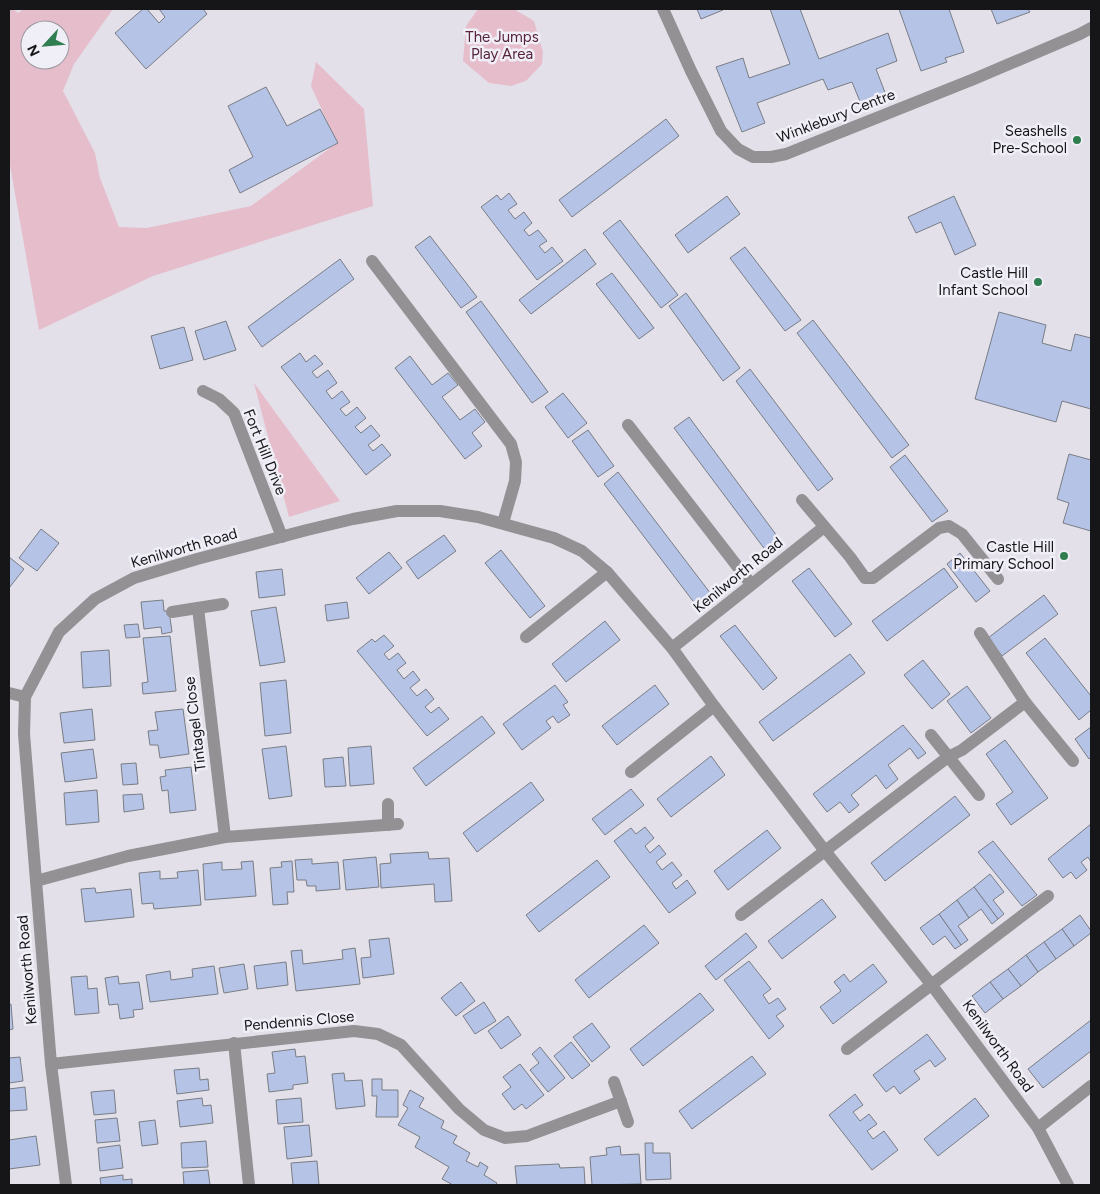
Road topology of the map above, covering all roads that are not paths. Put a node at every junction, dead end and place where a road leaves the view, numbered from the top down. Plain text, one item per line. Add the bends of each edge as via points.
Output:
1 (663, 9) edge
2 (1091, 28) edge
3 (372, 261) dead end
4 (203, 391) dead end
5 (628, 426) dead end
6 (802, 500) dead end
7 (503, 524) junction
8 (824, 527) junction
9 (282, 537) junction
10 (607, 572) junction
11 (998, 579) dead end
12 (752, 584) junction
13 (223, 604) dead end
14 (198, 608) junction
15 (172, 612) dead end
16 (980, 634) dead end
17 (526, 637) dead end
18 (672, 648) junction
19 (9, 693) edge
20 (25, 697) junction
21 (1025, 702) junction
22 (714, 706) junction
23 (931, 735) dead end
24 (948, 757) junction
25 (1073, 761) dead end
26 (631, 772) dead end
27 (979, 795) dead end
28 (388, 804) dead end
29 (225, 837) junction
30 (825, 851) junction
31 (36, 882) junction
32 (1048, 896) dead end
33 (741, 915) dead end
34 (931, 984) junction
35 (234, 1043) junction
36 (846, 1049) dead end
37 (51, 1064) junction
38 (614, 1082) dead end
39 (1091, 1086) edge
40 (621, 1101) junction
41 (628, 1122) dead end
42 (1038, 1128) junction
43 (66, 1185) edge
44 (249, 1185) edge
45 (1068, 1185) edge

1 - 2 street, Winklebury Centre via 721,131 738,149 753,157 786,154
3 - 7 street via 511,444 516,462 515,481
4 - 9 street, Fort Hill Drive via 234,412
5 - 12 street
6 - 8 street
7 - 9 street, Kenilworth Road via 440,511 397,511
7 - 10 street, Kenilworth Road via 554,538 582,551
8 - 11 street via 865,578 873,578 939,528 949,526 962,534
8 - 12 street, Kenilworth Road
9 - 20 street, Kenilworth Road via 134,578 95,599 59,632
10 - 17 street
10 - 18 street, Kenilworth Road
12 - 18 street, Kenilworth Road
13 - 14 street
14 - 15 street
14 - 29 street, Tintagel Close
16 - 21 street
18 - 22 street, Kenilworth Road
19 - 20 street
20 - 31 street, Kenilworth Road via 24,734
21 - 24 street
21 - 25 street
22 - 26 street
22 - 30 street, Kenilworth Road
23 - 24 street
24 - 27 street
24 - 30 street
28 - 29 street via 393,825
29 - 31 street via 128,856
30 - 33 street
30 - 34 street, Kenilworth Road
31 - 37 street, Kenilworth Road
32 - 34 street
34 - 36 street
34 - 42 street, Kenilworth Road
35 - 37 street, Pendennis Close
35 - 40 street, Pendennis Close via 354,1031 378,1034 401,1045 459,1109 484,1130 505,1138 527,1136
35 - 44 street, Pendennis Close
37 - 43 street, Kenilworth Road
38 - 40 street
39 - 42 street
40 - 41 street
42 - 45 street, Kenilworth Road

